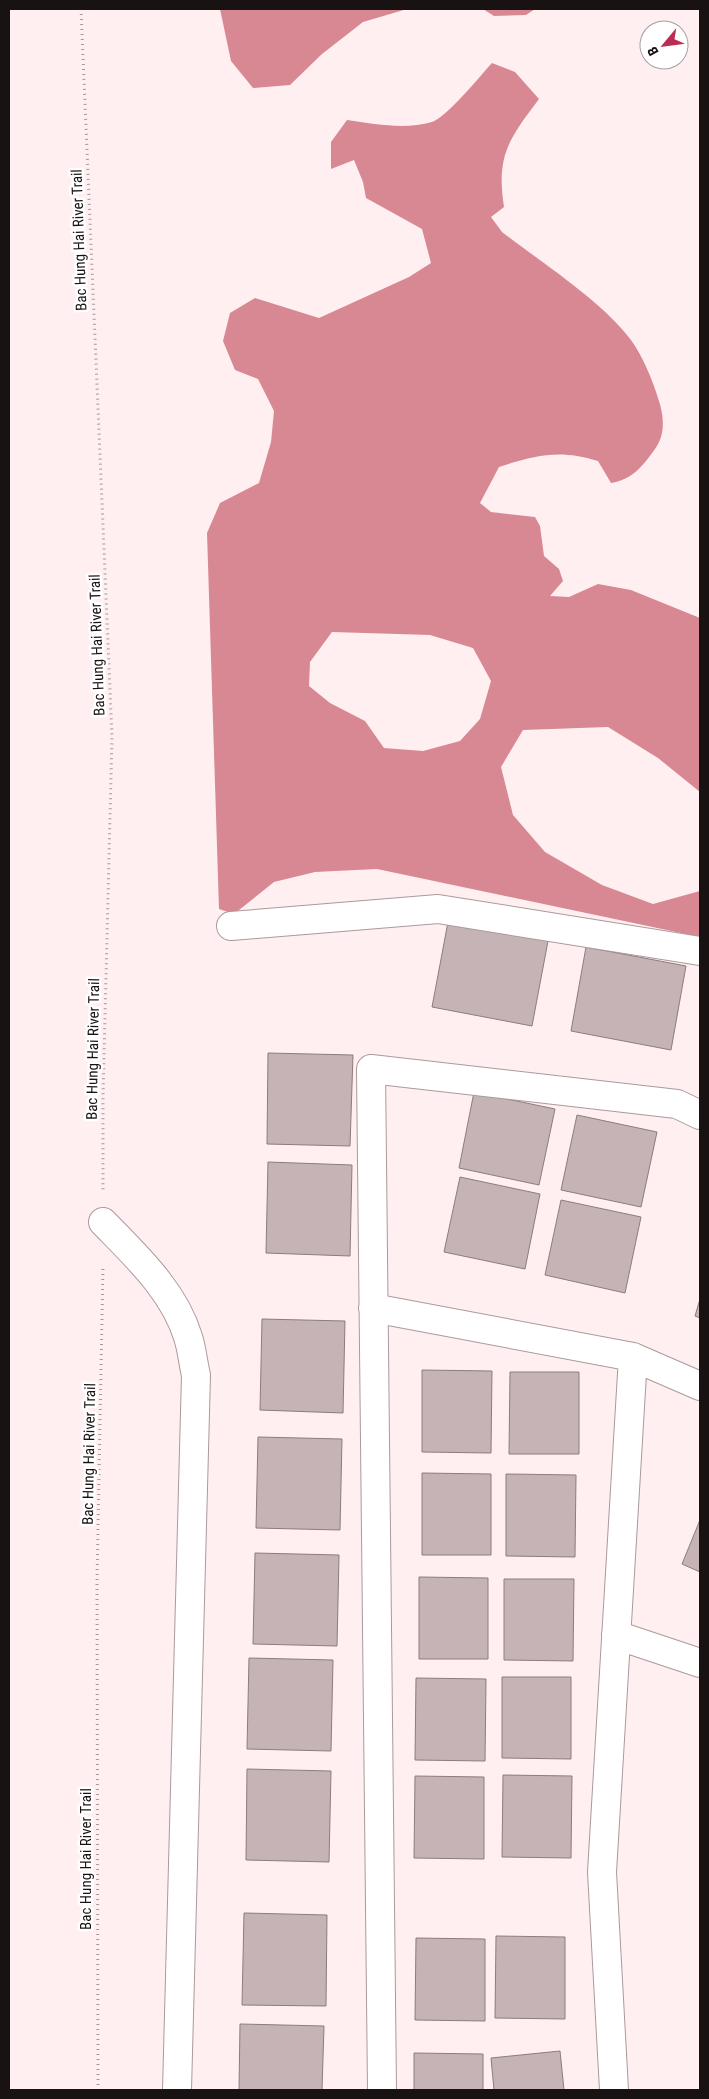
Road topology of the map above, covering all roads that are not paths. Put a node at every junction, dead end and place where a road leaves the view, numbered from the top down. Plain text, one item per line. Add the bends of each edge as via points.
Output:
1 (231, 926) dead end
2 (700, 951) edge
3 (700, 1115) edge
4 (104, 1222) road end
5 (373, 1308) junction
6 (632, 1357) junction
7 (700, 1386) edge
8 (616, 1635) junction
9 (700, 1663) edge
10 (177, 2090) edge
11 (382, 2090) edge
12 (614, 2090) edge

1 - 2 street via 438,908
3 - 5 street via 677,1104 371,1069
4 - 10 street via 174,1304 188,1337 196,1375
5 - 6 street
5 - 11 street
6 - 7 street
6 - 8 street
8 - 9 street
8 - 12 street via 602,1872

